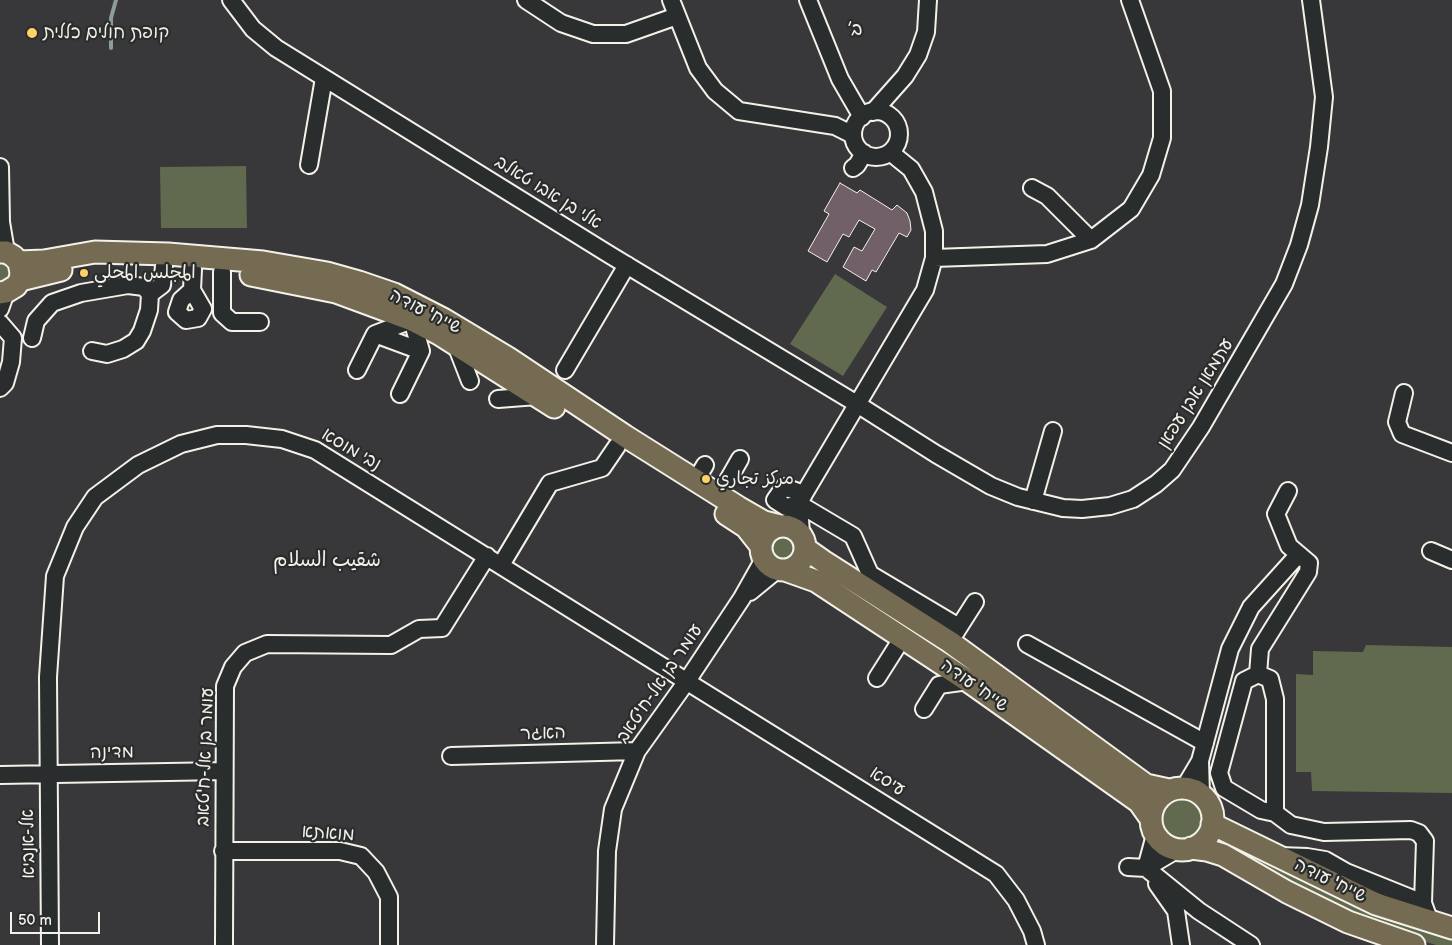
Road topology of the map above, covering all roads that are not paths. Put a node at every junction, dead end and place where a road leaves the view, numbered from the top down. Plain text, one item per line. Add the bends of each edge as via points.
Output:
1 (231, 0) edge
2 (526, 0) edge
3 (671, 0) edge
4 (808, 0) edge
5 (928, 0) edge
6 (1130, 0) edge
7 (1311, 0) edge
8 (677, 16) junction
9 (324, 78) junction
10 (896, 88) junction
11 (892, 118) junction
12 (861, 121) junction
13 (890, 152) junction
14 (864, 153) junction
15 (308, 165) dead end
16 (0, 167) edge
17 (853, 168) dead end
18 (1032, 188) dead end
19 (1, 225) edge
20 (1091, 240) junction
21 (934, 258) junction
22 (627, 265) junction
23 (164, 266) junction
24 (193, 269) junction
25 (222, 272) junction
26 (7, 277) edge
27 (192, 290) dead end
28 (150, 294) junction
29 (412, 320) junction
30 (260, 322) dead end
31 (0, 324) edge
32 (375, 334) junction
33 (32, 338) dead end
34 (456, 344) junction
35 (421, 350) junction
36 (92, 351) dead end
37 (358, 370) dead end
38 (565, 370) dead end
39 (470, 381) dead end
40 (0, 388) edge
41 (1404, 393) dead end
42 (400, 394) dead end
43 (537, 396) junction
44 (498, 399) dead end
45 (858, 404) junction
46 (1053, 431) dead end
47 (617, 446) junction
48 (1452, 453) edge
49 (740, 459) dead end
50 (728, 480) dead end
51 (1288, 491) dead end
52 (779, 494) dead end
53 (801, 499) junction
54 (1033, 501) junction
55 (793, 533) junction
56 (1431, 551) dead end
57 (1298, 555) junction
58 (486, 556) junction
59 (1452, 560) edge
60 (772, 561) junction
61 (502, 565) junction
62 (865, 582) junction
63 (974, 602) dead end
64 (954, 634) junction
65 (904, 638) junction
66 (1027, 644) dead end
67 (1233, 644) junction
68 (1260, 650) junction
69 (1258, 674) junction
70 (877, 678) dead end
71 (687, 681) junction
72 (968, 681) junction
73 (924, 709) dead end
74 (1205, 743) junction
75 (636, 751) junction
76 (451, 756) dead end
77 (224, 771) junction
78 (48, 773) junction
79 (0, 775) edge
80 (1184, 791) junction
81 (1275, 813) junction
82 (1212, 824) junction
83 (1153, 827) junction
84 (1184, 849) junction
85 (223, 851) junction
86 (1128, 867) dead end
87 (1146, 868) junction
88 (1427, 913) junction
89 (1452, 928) edge
90 (50, 945) edge
91 (224, 945) edge
92 (389, 945) edge
93 (605, 945) edge
94 (1036, 945) edge
95 (1180, 945) edge
96 (1252, 945) edge
97 (1414, 945) edge

1 - 9 street, אלי בן אבו טאלב via 253,30
2 - 8 street via 561,23 593,34 626,34
3 - 8 street
4 - 12 street
5 - 10 street via 926,32 918,55
6 - 20 street via 1162,91 1162,138 1151,175 1131,209
7 - 54 street, עתמאן אבן עפאן via 1324,97 1310,205 1284,284 1206,420 1172,470 1156,484 1133,499 1110,506 1063,508
8 - 12 street via 698,68 716,91 739,111 835,126
9 - 15 street
9 - 22 street, אלי בן אבו טאלב
10 - 11 street
10 - 12 street
11 - 12 street via 886,113
11 - 13 street via 899,131 896,146
12 - 14 street via 858,148
13 - 14 street via 877,157
13 - 21 street via 911,169 924,192 934,230
14 - 17 street
16 - 19 street
18 - 20 street via 1047,196
19 - 26 street
20 - 21 street via 1047,254
21 - 45 street via 925,290
22 - 38 street
22 - 45 street, אלי בן אבו טאלב
23 - 24 main road, שייח' עודה
23 - 26 main road, שייח' עודה via 85,267
23 - 28 street via 162,285
24 - 25 main road, שייח' עודה
24 - 27 street
25 - 29 main road, שייח' עודה via 336,292
25 - 30 street via 222,313 232,322
26 - 55 main road, שייח' עודה via 44,261 95,252 168,254 263,262 327,273 394,294 508,358 625,436 700,472 764,522
28 - 33 street via 144,287 128,285 81,293 52,303 36,321
28 - 36 street via 149,310 136,342 107,354
29 - 32 street
29 - 34 main road, שייח' עודה
29 - 35 street
31 - 40 street via 13,338 11,362 5,383
32 - 35 street
32 - 37 street
34 - 39 street
34 - 43 main road, שייח' עודה
35 - 42 street
41 - 48 street via 1397,422 1402,434
43 - 44 street
43 - 47 main road, שייח' עודה
45 - 53 street
45 - 54 street, עתמאן אבן עפאן via 991,486
46 - 54 street
47 - 60 main road, שייח' עודה via 746,527
47 - 61 street via 602,468 550,484
49 - 50 street
51 - 57 street via 1276,514 1289,546
52 - 53 street via 786,507
53 - 55 street
53 - 62 street via 853,536
55 - 60 main road via 770,529 767,533
55 - 60 main road via 804,557 798,564
55 - 62 main road, שייח' עודה via 822,561
56 - 59 street
57 - 67 street via 1251,607
57 - 68 street via 1309,563 1308,572
58 - 61 street, נבי מוסא
58 - 77 street, עומר בן אל-ח'טאב via 442,628 419,629 391,644 267,644 245,653 233,667 225,686
58 - 78 street, נבי מוסא via 315,450 282,439 246,434 217,435 181,444 138,465 95,497 75,527 55,576 48,677
60 - 65 main road, שייח' עודה via 816,581
60 - 71 street, עומר בן אל-ח'טאב via 742,598
61 - 71 street, נבי מוסא
62 - 64 main road, שייח' עודה
63 - 64 street
64 - 80 main road, שייח' עודה via 1146,786
65 - 70 street
65 - 72 main road, שייח' עודה
66 - 74 street
67 - 68 street
67 - 74 street
68 - 69 street
69 - 81 street via 1270,679 1275,699
69 - 81 street via 1244,681 1220,773 1224,788 1261,810
71 - 75 street, עומר בן אל-ח'טאב
71 - 94 street, עיסא via 996,874 1016,900
72 - 73 street via 939,685
72 - 83 main road, שייח' עודה via 1139,802
74 - 80 street via 1200,761
75 - 76 street, האגר
75 - 93 street, עומר בן אל-ח'טאב via 613,809 607,851
77 - 78 street, מדינה
77 - 85 street, עומר בן אל-ח'טאב
78 - 79 street, מדינה
78 - 90 street, אל-אנביא
80 - 82 main road via 1208,802
80 - 83 main road via 1156,802
81 - 88 street via 1291,825 1324,832 1419,832 1425,841
82 - 84 main road via 1205,839
82 - 88 main road, שייח' עודה via 1376,904
83 - 84 main road via 1161,842
83 - 87 street
84 - 87 street
84 - 97 main road, שייח' עודה via 1207,850 1223,855 1348,922
85 - 91 street, עומר בן אל-ח'טאב
85 - 92 street, מואתא via 340,851 362,856 376,872 389,897
86 - 87 street
87 - 95 street via 1176,911
87 - 96 street via 1199,910
88 - 89 main road, שייח' עודה

